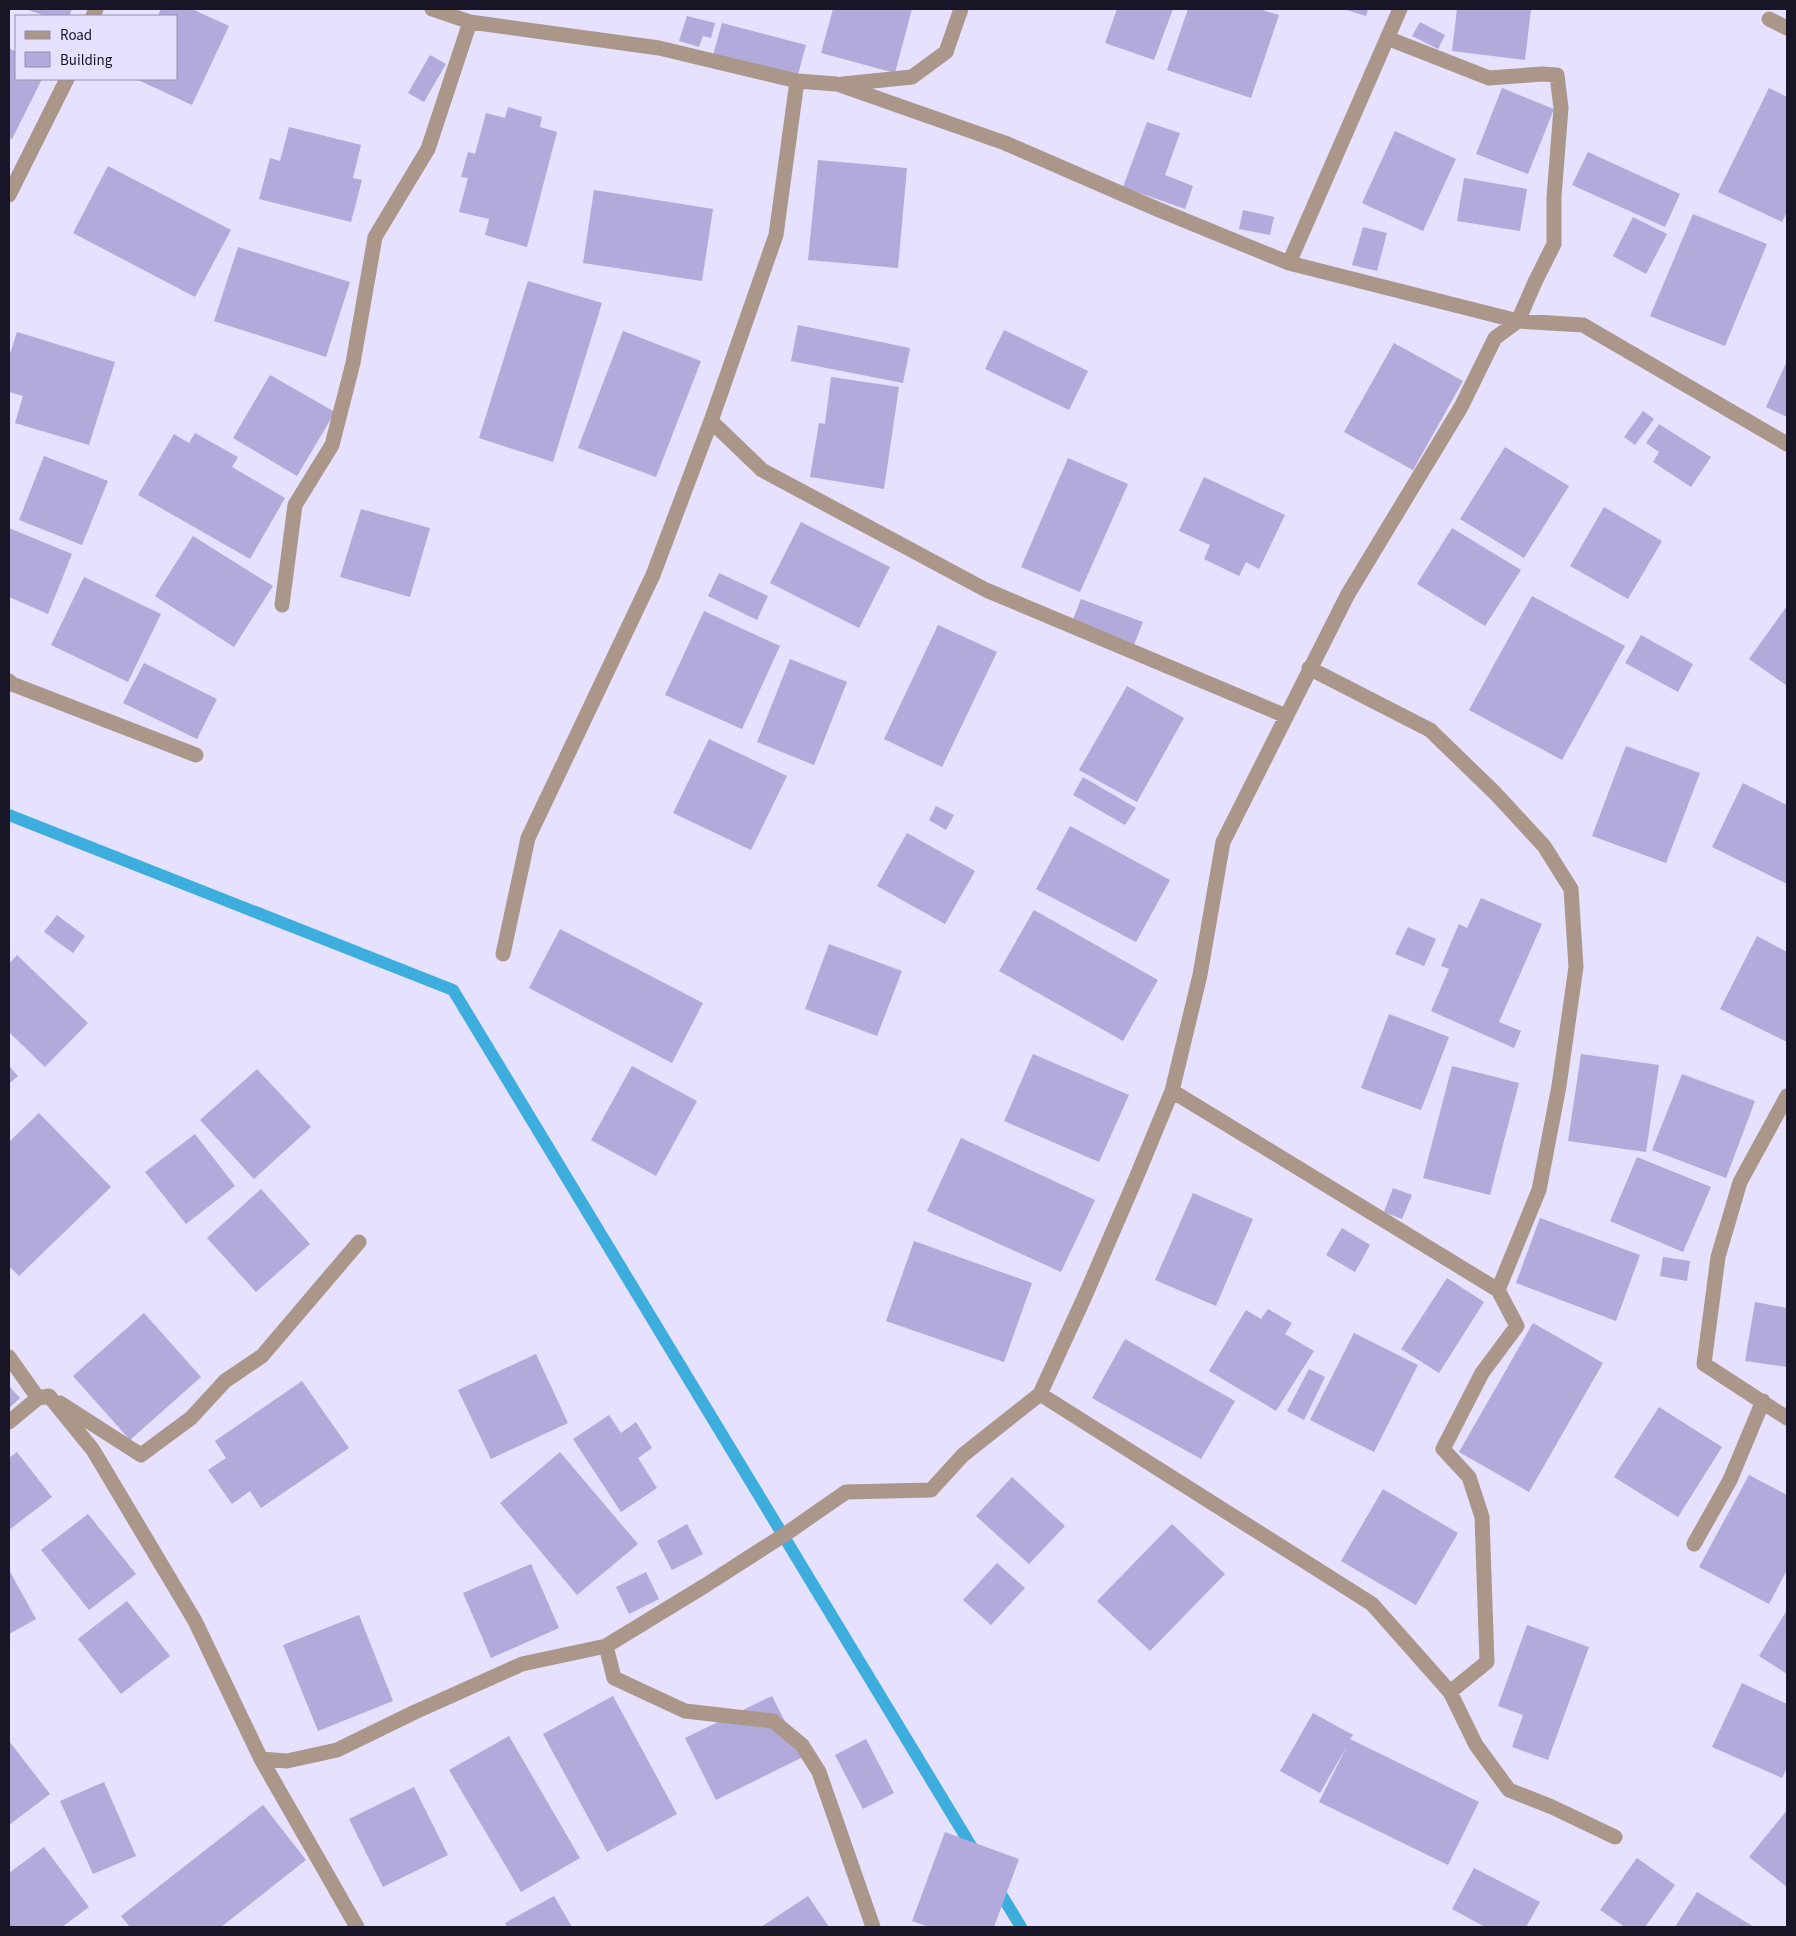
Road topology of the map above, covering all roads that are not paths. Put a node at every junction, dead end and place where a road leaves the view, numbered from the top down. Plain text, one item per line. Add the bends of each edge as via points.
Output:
1 (432, 9) edge
2 (961, 9) edge
3 (1400, 9) edge
4 (1769, 19) dead end
5 (470, 22) junction
6 (1787, 28) edge
7 (1386, 38) junction
8 (66, 80) edge
9 (797, 81) junction
10 (837, 84) junction
11 (9, 195) edge
12 (1288, 263) junction
13 (1518, 321) junction
14 (711, 421) junction
15 (1787, 444) edge
16 (282, 605) dead end
17 (1309, 668) junction
18 (9, 681) edge
19 (1286, 716) junction
20 (196, 755) dead end
21 (503, 954) dead end
22 (1172, 1091) junction
23 (1787, 1096) edge
24 (359, 1242) dead end
25 (1498, 1290) junction
26 (9, 1357) edge
27 (1040, 1394) junction
28 (43, 1397) junction
29 (1763, 1401) junction
30 (1787, 1418) edge
31 (9, 1422) edge
32 (1694, 1544) dead end
33 (606, 1646) junction
34 (1450, 1692) junction
35 (262, 1759) junction
36 (1615, 1836) dead end
37 (357, 1927) edge
38 (873, 1927) edge

1 - 5 street
2 - 10 street via 946,52 912,77
3 - 7 street
4 - 6 street
5 - 9 street via 659,48
5 - 16 street via 428,149 375,237 353,364 332,445 295,505
7 - 12 street
7 - 13 street via 1488,78 1557,75 1561,108 1554,244
8 - 11 street
9 - 10 street
9 - 14 street via 776,235
10 - 12 street via 1005,143
12 - 13 street
13 - 15 street via 1583,325
13 - 17 street via 1495,338 1461,407 1348,594
14 - 19 street via 762,470 986,590
14 - 21 street via 652,575 528,838
17 - 19 street
17 - 25 street via 1430,730 1544,846 1571,890 1576,967 1559,1086 1539,1190
18 - 20 street
19 - 22 street via 1223,842 1200,975
22 - 25 street
22 - 27 street
23 - 29 street via 1740,1182 1718,1257 1704,1364
24 - 28 street via 262,1356 225,1381 191,1418 141,1455
25 - 34 street via 1517,1326 1482,1373 1443,1449 1469,1478 1482,1517 1486,1652 1486,1662
26 - 28 street
27 - 33 street via 963,1455 931,1490 846,1492 706,1585
27 - 34 street via 1372,1604
28 - 31 street
28 - 35 street via 93,1450 195,1621
29 - 30 street
29 - 32 street via 1730,1480
33 - 35 street via 522,1664 337,1750 287,1761
33 - 38 street via 614,1678 685,1710 773,1721 802,1745 819,1772
34 - 36 street via 1476,1745 1509,1790
35 - 37 street

